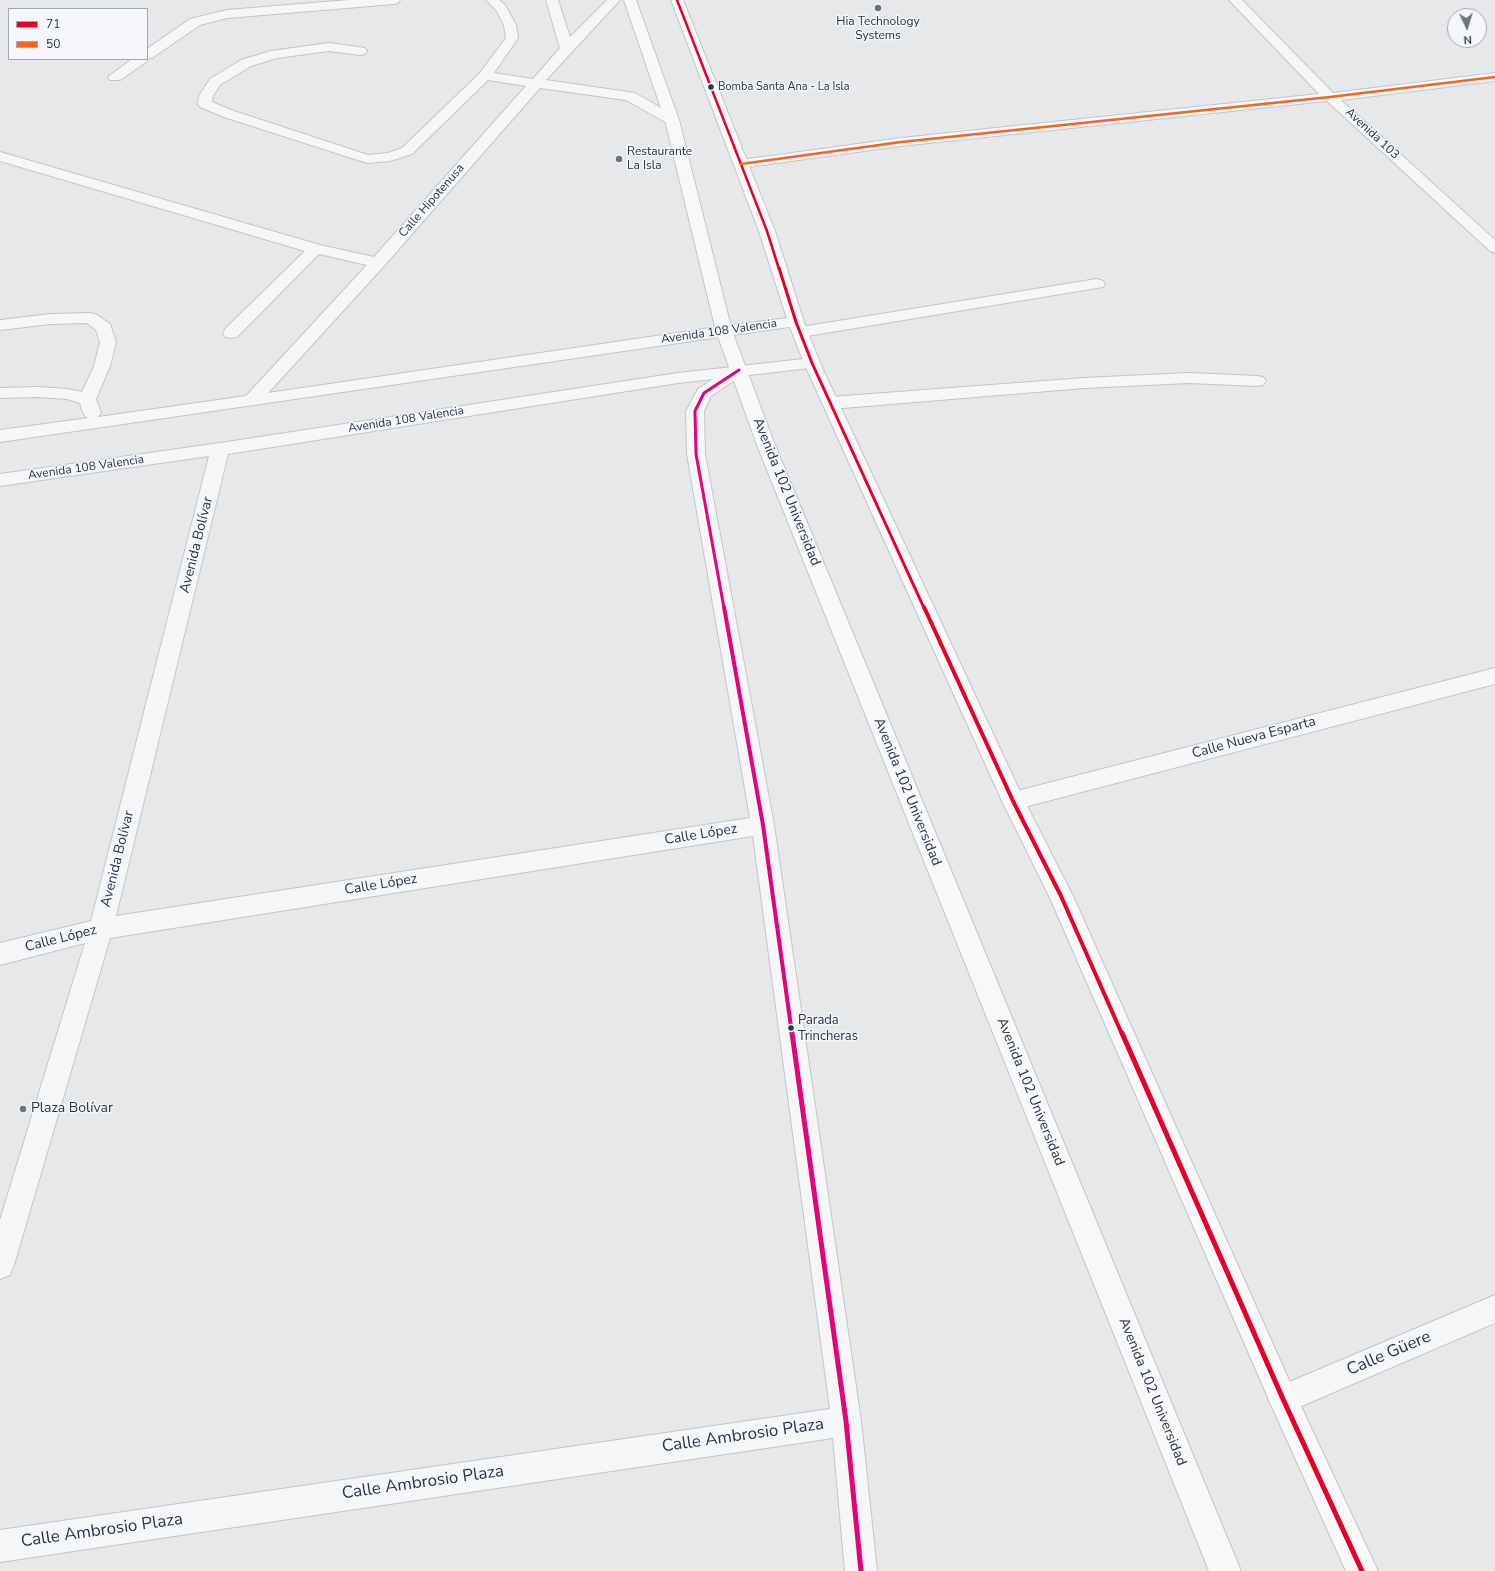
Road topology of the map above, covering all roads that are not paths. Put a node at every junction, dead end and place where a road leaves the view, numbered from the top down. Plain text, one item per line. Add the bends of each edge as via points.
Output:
1 (394, 0) edge
2 (492, 0) edge
3 (552, 0) edge
4 (614, 0) edge
5 (630, 0) edge
6 (677, 0) edge
7 (1235, 0) edge
8 (566, 48) junction
9 (360, 51) dead end
10 (148, 54) edge
11 (140, 60) edge
12 (485, 76) junction
13 (115, 77) dead end
14 (1495, 77) edge
15 (534, 84) junction
16 (1330, 96) junction
17 (672, 120) junction
18 (0, 156) edge
19 (741, 164) junction
20 (316, 248) junction
21 (1495, 248) edge
22 (378, 263) junction
23 (1098, 284) dead end
24 (0, 326) edge
25 (799, 327) junction
26 (724, 330) junction
27 (231, 333) dead end
28 (812, 363) junction
29 (739, 370) junction
30 (1257, 381) dead end
31 (0, 393) edge
32 (88, 399) junction
33 (251, 401) junction
34 (831, 403) junction
35 (95, 423) junction
36 (0, 436) edge
37 (220, 449) junction
38 (0, 480) edge
39 (1495, 676) edge
40 (1013, 801) junction
41 (763, 825) junction
42 (101, 929) junction
43 (0, 954) edge
44 (0, 1265) edge
45 (1495, 1309) edge
46 (1283, 1399) junction
47 (846, 1420) junction
48 (0, 1546) edge
49 (860, 1571) edge
50 (1225, 1571) edge
51 (1362, 1571) edge

1 - 10 street via 227,14 196,22
2 - 12 street via 501,8 510,24 512,38
3 - 8 street
4 - 8 street, Calle Hipotenusa
5 - 17 main road, Avenida 102 Universidad
6 - 19 main road
7 - 16 street, Avenida 103
8 - 15 street, Calle Hipotenusa
9 - 12 street via 329,47 276,54 246,63 215,82 206,96 205,104 367,159 390,157 407,151
11 - 13 street
12 - 15 street
14 - 16 street
15 - 17 street via 630,96
15 - 22 street, Calle Hipotenusa
16 - 19 street via 901,142
16 - 21 street, Avenida 103
17 - 26 main road, Avenida 102 Universidad
18 - 20 street
19 - 25 main road via 767,231
20 - 22 street
20 - 27 street
22 - 33 street, Calle Hipotenusa
23 - 25 street, Avenida 108 Valencia
24 - 32 street via 51,319 91,318 104,328 108,342 102,366
25 - 26 street, Avenida 108 Valencia
25 - 28 main road
26 - 29 main road, Avenida 102 Universidad
26 - 33 street, Avenida 108 Valencia
28 - 29 street, Avenida 108 Valencia
28 - 34 main road
29 - 37 street, Avenida 108 Valencia
29 - 41 street via 704,393 695,411 696,454
29 - 50 main road, Avenida 102 Universidad via 769,453
30 - 34 street via 1189,378
31 - 32 street via 38,392 67,394
32 - 35 street
33 - 35 street, Avenida 108 Valencia
34 - 40 main road
35 - 36 street, Avenida 108 Valencia
37 - 38 street, Avenida 108 Valencia
37 - 42 street, Avenida Bolívar
39 - 40 street, Calle Nueva Esparta
40 - 46 main road via 1061,896
41 - 42 street, Calle López
41 - 47 street
42 - 43 street, Calle López
42 - 44 street, Avenida Bolívar
45 - 46 street, Calle Güere
46 - 51 main road
47 - 48 street, Calle Ambrosio Plaza
47 - 49 street

